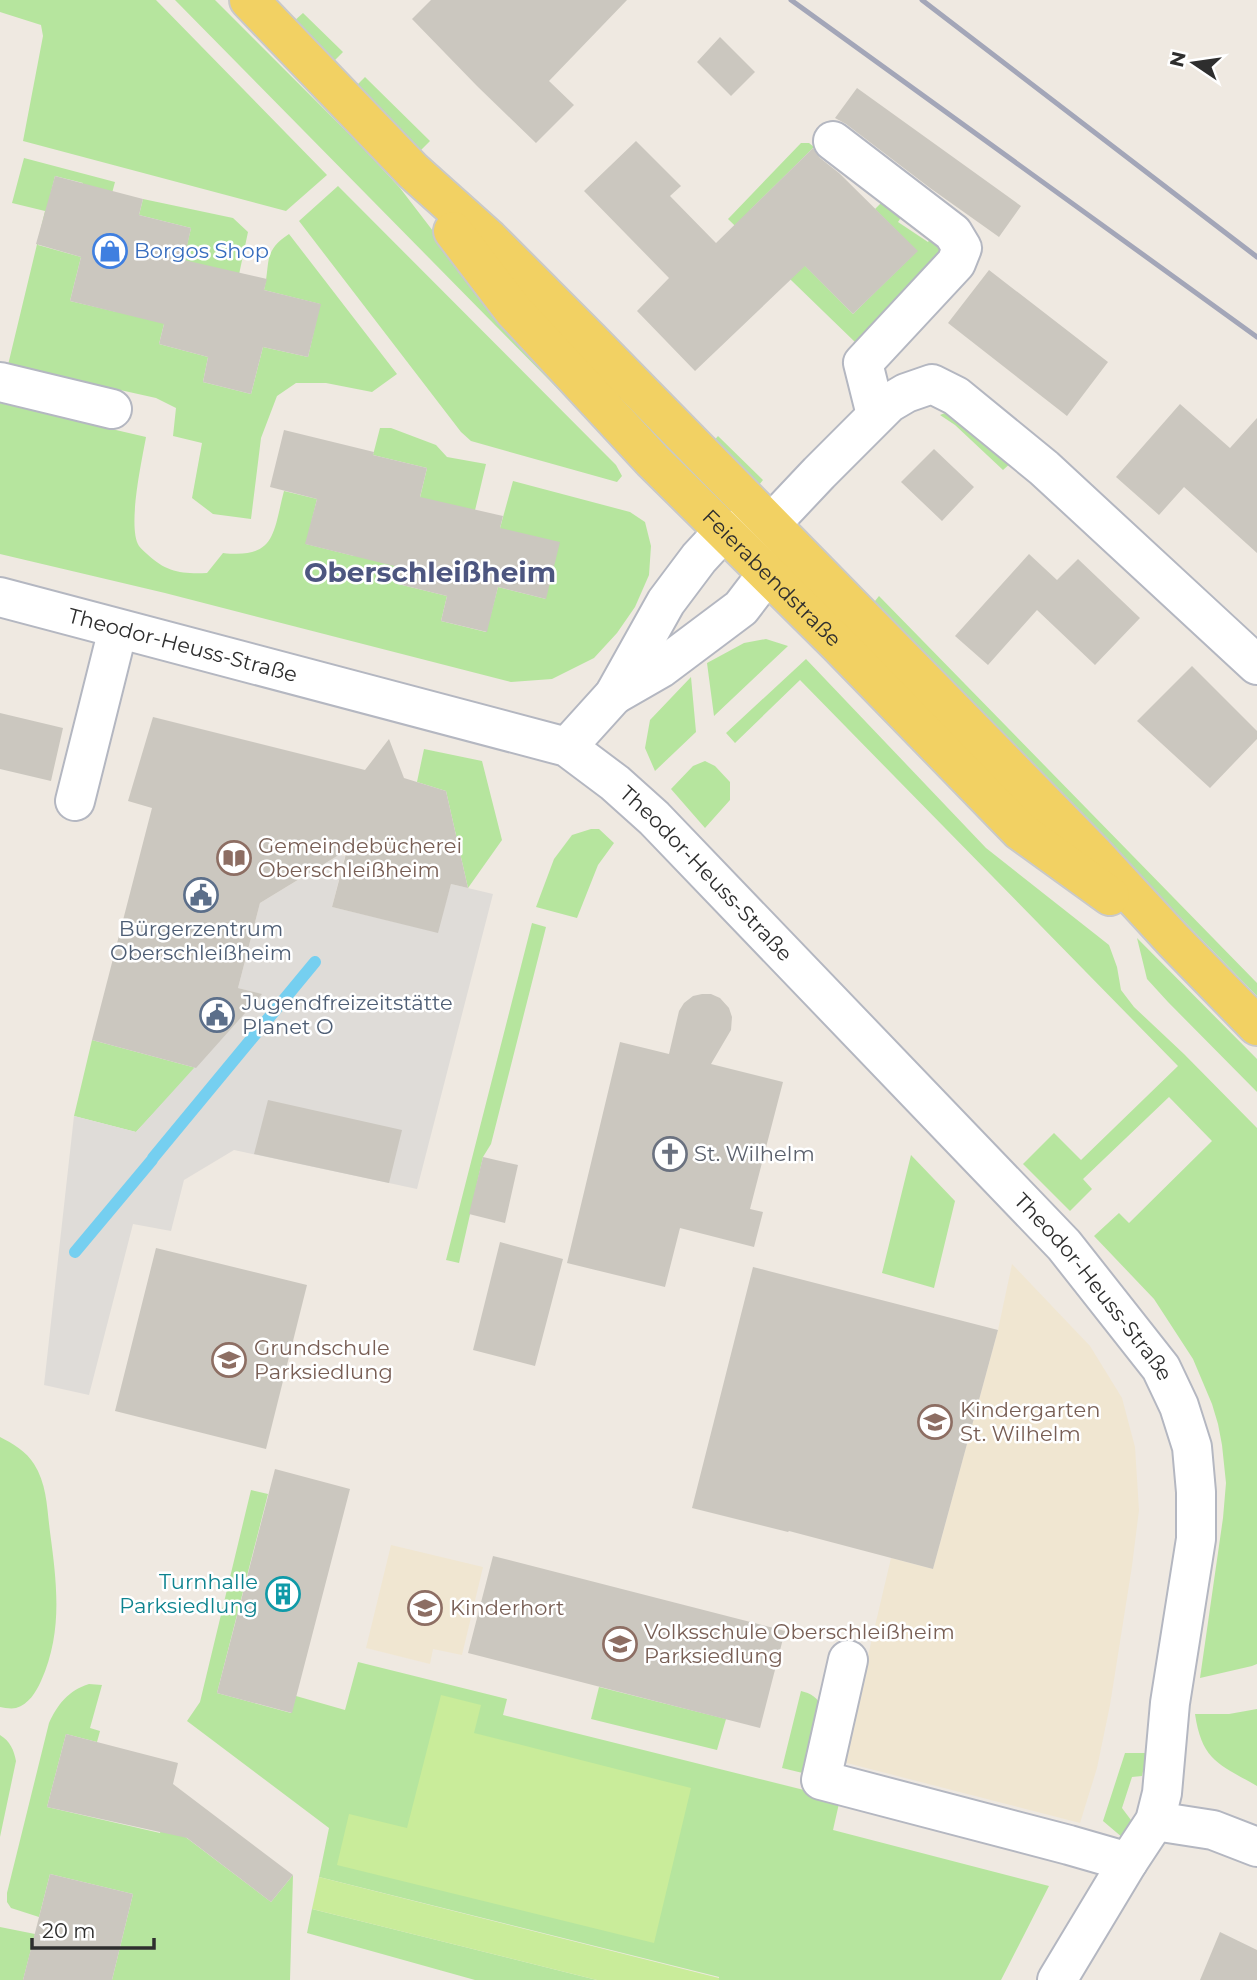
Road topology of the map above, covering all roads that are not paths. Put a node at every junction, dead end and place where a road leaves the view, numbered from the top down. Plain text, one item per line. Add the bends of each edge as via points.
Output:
1 (249, 0) edge
2 (833, 141) dead end
3 (413, 171) junction
4 (0, 382) edge
5 (111, 409) dead end
6 (876, 415) junction
7 (770, 525) junction
8 (724, 531) junction
9 (767, 574) junction
10 (0, 597) edge
11 (118, 629) junction
12 (1257, 665) edge
13 (614, 695) junction
14 (567, 747) junction
15 (75, 801) dead end
16 (1174, 941) junction
17 (1257, 1026) edge
18 (848, 1660) dead end
19 (1155, 1821) junction
20 (1257, 1847) edge
21 (1128, 1862) junction
22 (1058, 1980) edge

1 - 3 main road, Feierabendstraße
2 - 6 street via 953,233 962,248 956,263 863,363
3 - 7 main road, Feierabendstraße via 489,239
3 - 8 main road, Feierabendstraße via 454,234 513,310
4 - 5 street
6 - 7 street, Feierabendstraße
6 - 12 street, Feierabendstraße via 906,393 932,384 956,396 1044,467
7 - 8 street
7 - 9 street
7 - 16 main road, Feierabendstraße
8 - 9 main road, Feierabendstraße
8 - 13 street via 666,602
9 - 13 street via 741,608 661,668
9 - 16 main road, Feierabendstraße via 1020,831
10 - 11 street, Theodor-Heuss-Straße
11 - 14 street, Theodor-Heuss-Straße
11 - 15 street
13 - 14 street
14 - 19 street, Theodor-Heuss-Straße via 654,818 993,1170 1064,1245 1161,1368 1192,1447 1196,1539
16 - 17 main road, Feierabendstraße
18 - 21 street via 821,1780
19 - 20 street via 1213,1830
19 - 21 street, Theodor-Heuss-Straße
21 - 22 street, Theodor-Heuss-Straße

